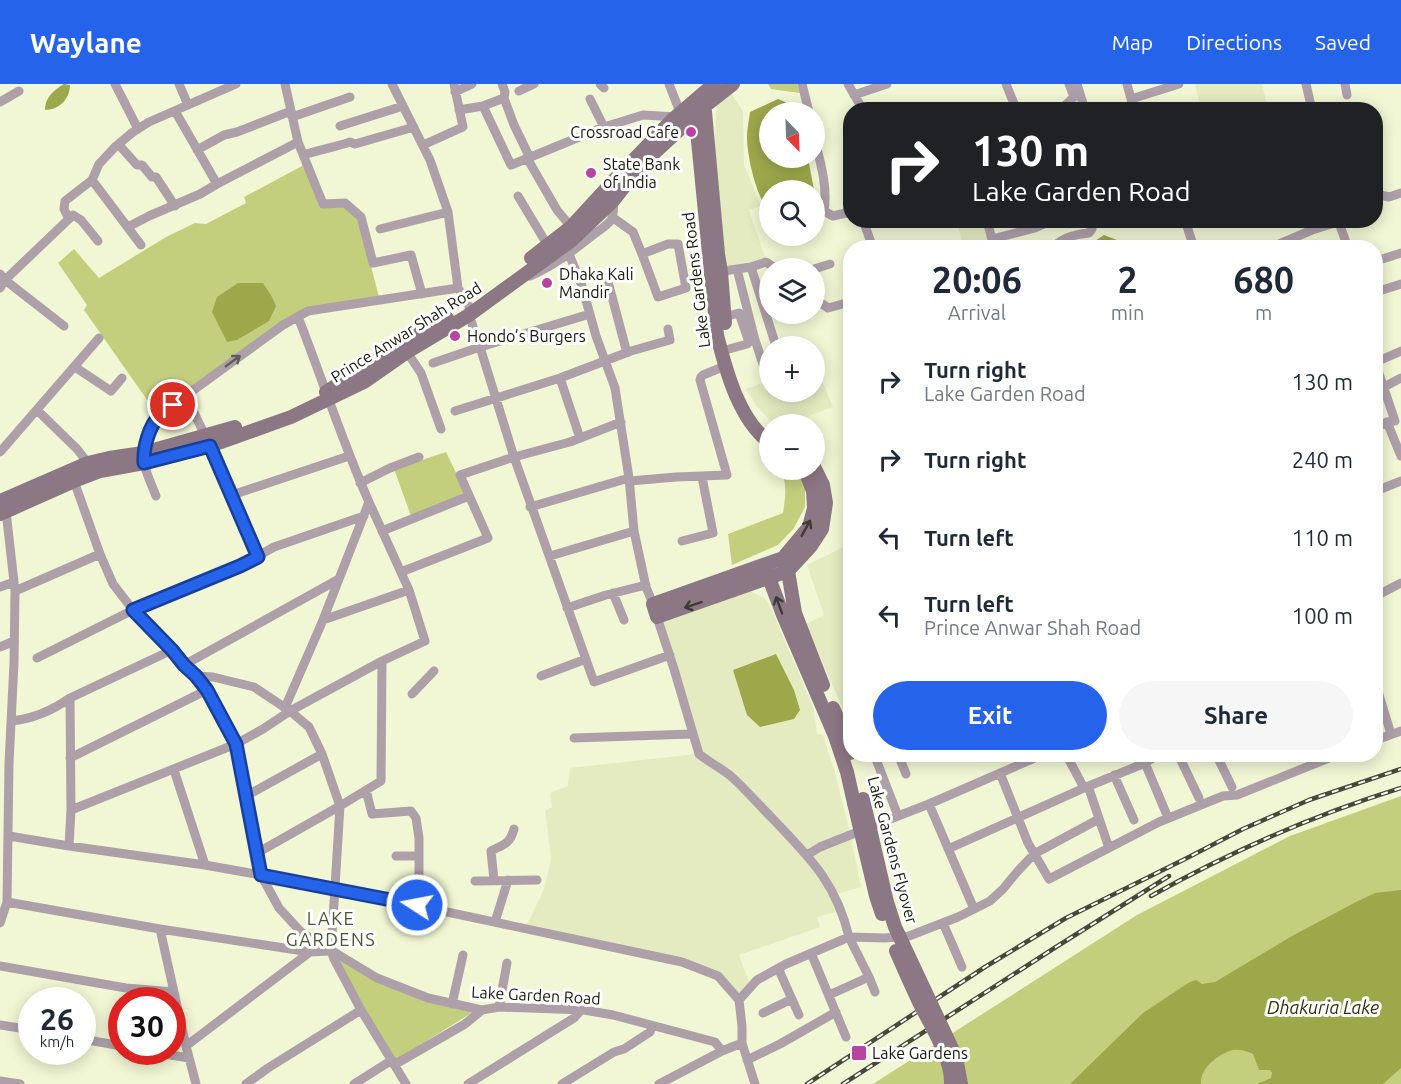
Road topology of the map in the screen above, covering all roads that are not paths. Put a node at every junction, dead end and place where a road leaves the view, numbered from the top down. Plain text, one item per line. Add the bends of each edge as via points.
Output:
1 (115, 84) edge
2 (179, 84) edge
3 (236, 84) edge
4 (285, 84) edge
5 (392, 84) edge
6 (472, 84) edge
7 (502, 84) edge
8 (534, 84) edge
9 (669, 84) edge
10 (733, 84) edge
11 (848, 84) edge
12 (887, 84) edge
13 (1006, 84) edge
14 (1069, 84) edge
15 (1077, 84) edge
16 (1127, 84) edge
17 (1179, 84) edge
18 (1306, 84) edge
19 (1345, 84) edge
20 (805, 85) edge
21 (454, 88) edge
22 (19, 91) dead end
23 (519, 91) dead end
24 (854, 95) junction
25 (1347, 95) dead end
26 (350, 97) dead end
27 (504, 98) junction
28 (590, 99) dead end
29 (702, 99) edge
30 (1131, 99) junction
31 (0, 102) edge
32 (808, 102) edge
33 (858, 102) edge
34 (1014, 102) edge
35 (1069, 102) edge
36 (1083, 102) edge
37 (1132, 102) edge
38 (1310, 102) edge
39 (188, 105) junction
40 (403, 106) junction
41 (483, 106) junction
42 (459, 110) junction
43 (174, 111) junction
44 (291, 114) junction
45 (678, 114) junction
46 (340, 126) dead end
47 (414, 126) junction
48 (604, 128) junction
49 (138, 129) junction
50 (298, 142) junction
51 (119, 144) junction
52 (423, 145) junction
53 (197, 150) junction
54 (303, 155) junction
55 (529, 158) junction
56 (92, 180) junction
57 (217, 184) junction
58 (1401, 193) edge
59 (518, 196) dead end
60 (1383, 196) edge
61 (614, 201) junction
62 (175, 206) junction
63 (448, 212) junction
64 (825, 214) edge
65 (843, 214) edge
66 (612, 217) junction
67 (69, 219) junction
68 (128, 227) junction
69 (572, 227) junction
70 (1035, 228) edge
71 (1092, 228) edge
72 (1318, 228) edge
73 (380, 229) dead end
74 (1001, 240) edge
75 (1063, 240) edge
76 (1289, 240) edge
77 (98, 241) dead end
78 (141, 244) dead end
79 (548, 246) junction
80 (1401, 253) edge
81 (568, 254) junction
82 (642, 254) junction
83 (1383, 259) edge
84 (759, 264) edge
85 (830, 264) dead end
86 (825, 266) edge
87 (751, 267) junction
88 (737, 269) junction
89 (716, 273) junction
90 (607, 278) dead end
91 (2, 281) edge
92 (512, 284) junction
93 (1401, 284) edge
94 (458, 288) junction
95 (1383, 290) edge
96 (422, 294) junction
97 (843, 304) edge
98 (825, 306) edge
99 (469, 310) junction
100 (590, 314) junction
101 (298, 317) junction
102 (724, 317) junction
103 (64, 326) dead end
104 (668, 329) dead end
105 (773, 336) edge
106 (99, 338) dead end
107 (480, 347) junction
108 (729, 349) junction
109 (1401, 351) edge
110 (407, 352) junction
111 (759, 352) edge
112 (627, 353) junction
113 (1383, 360) edge
114 (605, 361) junction
115 (433, 363) dead end
116 (725, 366) junction
117 (75, 367) junction
118 (122, 378) dead end
119 (560, 378) junction
120 (1401, 378) edge
121 (1383, 384) edge
122 (1384, 387) junction
123 (186, 396) junction
124 (328, 396) junction
125 (496, 398) junction
126 (37, 410) junction
127 (455, 411) dead end
128 (1394, 420) edge
129 (759, 421) edge
130 (621, 422) junction
131 (441, 429) dead end
132 (759, 433) edge
133 (580, 438) junction
134 (208, 441) junction
135 (0, 452) edge
136 (349, 456) junction
137 (1401, 456) edge
138 (419, 457) dead end
139 (514, 457) junction
140 (143, 458) junction
141 (88, 463) junction
142 (702, 477) junction
143 (629, 480) junction
144 (809, 480) edge
145 (820, 480) edge
146 (74, 481) junction
147 (1401, 481) edge
148 (360, 483) junction
149 (1383, 488) edge
150 (232, 495) junction
151 (156, 496) dead end
152 (469, 496) junction
153 (369, 502) junction
154 (530, 507) junction
155 (2, 509) edge
156 (364, 516) junction
157 (382, 531) junction
158 (634, 531) junction
159 (682, 541) dead end
160 (100, 554) junction
161 (550, 556) junction
162 (258, 557) junction
163 (786, 565) junction
164 (401, 572) junction
165 (767, 572) junction
166 (339, 579) junction
167 (1401, 584) edge
168 (646, 585) junction
169 (0, 587) edge
170 (14, 587) junction
171 (409, 590) junction
172 (613, 593) junction
173 (1383, 593) edge
174 (567, 608) junction
175 (133, 610) junction
176 (655, 611) junction
177 (323, 620) junction
178 (624, 620) dead end
179 (14, 641) junction
180 (0, 648) edge
181 (172, 650) junction
182 (670, 655) junction
183 (37, 658) dead end
184 (586, 659) junction
185 (381, 661) junction
186 (184, 665) junction
187 (435, 671) dead end
188 (196, 676) junction
189 (541, 676) dead end
190 (207, 690) junction
191 (412, 694) dead end
192 (70, 698) junction
193 (12, 700) junction
194 (0, 705) edge
195 (1383, 708) edge
196 (288, 710) junction
197 (11, 721) junction
198 (843, 726) edge
199 (843, 726) edge
200 (1401, 731) edge
201 (693, 734) junction
202 (1391, 734) junction
203 (1383, 737) edge
204 (574, 738) dead end
205 (236, 744) junction
206 (322, 754) junction
207 (70, 758) junction
208 (847, 762) edge
209 (852, 762) edge
210 (877, 762) edge
211 (901, 762) edge
212 (1025, 762) edge
213 (1070, 762) edge
214 (1145, 762) joint
215 (1182, 762) edge
216 (1220, 762) edge
217 (1319, 762) edge
218 (4, 765) edge
219 (174, 770) junction
220 (1000, 773) junction
221 (906, 774) dead end
222 (1114, 775) junction
223 (1086, 787) junction
224 (1232, 787) dead end
225 (366, 790) junction
226 (246, 796) junction
227 (1199, 798) dead end
228 (858, 801) junction
229 (929, 804) junction
230 (340, 806) junction
231 (71, 810) junction
232 (1166, 813) dead end
233 (897, 816) junction
234 (1017, 818) junction
235 (1099, 819) junction
236 (1134, 820) dead end
237 (514, 829) dead end
238 (6, 830) edge
239 (69, 846) junction
240 (1109, 848) junction
241 (948, 849) junction
242 (256, 853) junction
243 (1034, 854) junction
244 (807, 855) junction
245 (396, 856) dead end
246 (419, 856) junction
247 (205, 865) junction
248 (261, 875) junction
249 (494, 880) junction
250 (508, 880) junction
251 (537, 880) dead end
252 (475, 881) dead end
253 (334, 888) junction
254 (4, 891) edge
255 (7, 902) junction
256 (417, 905) junction
257 (974, 909) junction
258 (495, 922) junction
259 (943, 922) junction
260 (0, 923) edge
261 (160, 929) junction
262 (849, 937) junction
263 (331, 951) junction
264 (310, 952) junction
265 (811, 953) junction
266 (463, 955) dead end
267 (507, 963) dead end
268 (0, 966) edge
269 (962, 967) dead end
270 (778, 968) junction
271 (868, 977) junction
272 (120, 987) edge
273 (173, 987) edge
274 (875, 992) dead end
275 (829, 995) junction
276 (792, 999) junction
277 (739, 1000) junction
278 (452, 1004) junction
279 (499, 1007) junction
280 (361, 1010) junction
281 (482, 1010) junction
282 (581, 1010) junction
283 (836, 1012) junction
284 (763, 1013) dead end
285 (799, 1015) dead end
286 (0, 1025) edge
287 (652, 1026) junction
288 (18, 1028) edge
289 (846, 1037) dead end
290 (742, 1043) junction
291 (186, 1046) joint
292 (722, 1051) junction
293 (186, 1058) edge
294 (189, 1058) junction
295 (747, 1060) junction
296 (393, 1063) junction
297 (0, 1081) edge
298 (20, 1084) edge
299 (196, 1084) edge
300 (246, 1084) edge
301 (354, 1084) edge
302 (406, 1084) edge
303 (468, 1084) edge
304 (562, 1084) edge
305 (659, 1084) edge
306 (754, 1084) edge
307 (951, 1084) edge
308 (961, 1084) edge

1 - 49 street
2 - 39 street
3 - 39 street
4 - 44 street
5 - 40 street
6 - 21 street
7 - 27 street
8 - 23 street
9 - 45 street
10 - 29 main road, Prince Anwar Shah Road
11 - 24 street
12 - 24 street
13 - 34 street
14 - 35 street via 1074,97
15 - 36 street
16 - 30 street
17 - 30 street
18 - 38 street
19 - 25 street
20 - 32 street
21 - 42 street
22 - 31 street
24 - 33 street
26 - 44 street
27 - 41 street
27 - 55 street
28 - 48 street
29 - 45 main road, Prince Anwar Shah Road
29 - 61 main road, Prince Anwar Shah Road via 641,165
29 - 89 main road, Lake Gardens Road via 717,245
30 - 37 street
39 - 43 street
40 - 46 street
40 - 47 street
41 - 42 street
41 - 55 street via 511,165
42 - 52 street via 463,127
43 - 49 street
43 - 53 street
44 - 50 street
44 - 53 street via 224,135
45 - 48 street via 643,115
45 - 69 main road, Prince Anwar Shah Road
47 - 52 street
47 - 54 street
48 - 55 street
49 - 51 street
50 - 54 street
50 - 57 street
51 - 56 street via 99,164
51 - 62 street via 137,165 156,177
52 - 63 street
53 - 57 street
54 - 96 street via 323,204 345,203 361,217 373,263 411,255
55 - 69 street via 556,210
56 - 67 street via 65,201
56 - 68 street
57 - 62 street
58 - 60 street
59 - 79 street
61 - 66 street
61 - 92 main road, Prince Anwar Shah Road via 572,240
62 - 68 street
63 - 73 street
63 - 94 street
64 - 65 street
66 - 81 street
66 - 82 street via 633,232
67 - 77 street via 73,215 81,220
67 - 91 street
68 - 78 street
69 - 79 main road, Prince Anwar Shah Road
70 - 74 street
71 - 75 street via 1089,233
72 - 76 street
79 - 99 main road, Prince Anwar Shah Road
80 - 83 street
81 - 92 street
81 - 100 street
82 - 82 street via 678,244 686,288 658,297
84 - 87 street
85 - 86 street
87 - 88 street
87 - 105 street
88 - 89 street
88 - 111 street
89 - 102 main road, Lake Gardens Road
89 - 116 main road, Lake Gardens Road via 717,335
90 - 112 street
91 - 103 street
92 - 99 main road, Prince Anwar Shah Road
93 - 95 street
94 - 96 street
94 - 99 street
96 - 101 street via 308,311
97 - 98 street
99 - 107 street
99 - 110 main road, Prince Anwar Shah Road
99 - 124 main road, Prince Anwar Shah Road via 411,338
100 - 107 street
100 - 114 street
123 -> 101 street
101 - 124 street
102 - 108 main road, Lake Gardens Road
102 - 108 street via 739,313 749,342
104 - 112 street via 670,340
106 - 117 street
107 - 115 street
107 - 125 street
108 - 129 main road, Lake Gardens Road via 752,412
109 - 113 street
110 - 124 main road, Prince Anwar Shah Road via 364,382
110 - 131 street via 421,374
112 - 114 street
114 - 119 street
114 - 130 street
116 - 132 main road, Lake Gardens Road via 740,404
116 - 142 street via 700,380 727,475
117 - 118 street via 111,391
117 - 126 street
119 - 125 street
119 - 133 street
120 - 122 street
121 - 122 street
122 - 128 street
123 - 134 street
123 - 140 street via 159,415
124 - 134 main road, Prince Anwar Shah Road
124 - 136 street
125 - 127 street
125 - 139 street
126 - 135 street
126 - 141 street
128 - 137 street
130 - 133 street
130 - 143 street
133 - 139 street
134 - 140 main road, Prince Anwar Shah Road
134 - 150 street
136 - 148 street
136 - 150 street
138 - 148 street
139 - 152 street via 460,475
139 - 154 street
140 - 141 main road, Prince Anwar Shah Road via 109,458
140 - 146 main road, Prince Anwar Shah Road
140 - 151 street
141 - 155 main road, Prince Anwar Shah Road
142 - 143 street
142 - 159 street via 713,533
143 - 154 street
143 - 158 street
163 -> 144 main road via 809,527 814,508
145 - 163 main road via 826,503 822,529 811,546
146 - 155 main road, Prince Anwar Shah Road
146 - 160 street
147 - 149 street
148 - 153 street
150 - 162 street
152 - 157 street
152 - 164 street via 488,538
153 - 156 street
153 - 157 street
154 - 161 street
155 - 170 street
156 - 162 street via 274,547
156 - 166 street
157 - 164 street
158 - 161 street
158 - 168 street
160 - 170 street
160 - 175 street via 113,584
161 - 174 street
162 - 175 street
163 - 165 main road
163 - 198 main road via 795,613
164 - 171 street
165 - 176 main road
199 -> 165 main road via 783,615
166 - 177 street
166 - 186 street
167 - 173 street
168 - 172 street
168 - 176 street
169 - 170 street
170 - 179 street
171 - 177 street
171 - 185 street via 425,641
172 - 174 street
172 - 178 street
174 - 184 street
175 - 181 street
175 - 183 street
176 - 182 street
177 - 196 street via 287,703
179 - 180 street
179 - 193 street
181 - 186 street
181 - 192 street
182 - 184 street via 594,682
182 - 201 street
184 - 189 street
185 - 196 street
185 - 225 street via 381,781
186 - 188 street
187 - 191 street
188 - 190 street
188 - 196 street via 254,687
190 - 205 street
190 - 207 street
192 - 197 street via 46,711
192 - 207 street
193 - 194 street
193 - 197 street
195 - 202 street
196 - 205 street
196 - 206 street via 309,727
197 - 218 street
200 - 202 street
201 - 204 street
201 - 244 street via 699,754 732,777
202 - 203 street
205 - 219 street
205 - 226 street
206 - 226 street
206 - 230 street
207 - 231 street
208 - 228 main road, Lake Gardens Flyover
209 - 228 main road, Lake Gardens Flyover
210 - 233 street
211 - 221 street
212 - 220 street
213 - 223 street
214 - 222 street
214 - 232 street
215 - 227 street
216 - 224 street
217 - 240 street via 1237,795 1202,804
218 - 238 street
219 - 231 street
219 - 247 street
220 - 229 street
220 - 234 street
222 - 223 street
222 - 236 street
223 - 234 street
223 - 235 street
225 - 230 street
225 - 246 street via 372,814 411,811 416,818
226 - 242 street
228 - 307 main road, Lake Gardens Flyover, bridge via 876,896 909,981 952,1072
228 - 308 main road, Lake Gardens Flyover, bridge via 895,927 956,1057
229 - 233 street
229 - 241 street
230 - 242 street
230 - 253 street
231 - 239 street
233 - 244 street
234 - 241 street
234 - 243 street
235 - 240 street
235 - 243 street
237 - 249 street via 507,843 491,851
238 - 239 street
238 - 254 street
239 - 247 street
240 - 243 street via 1049,879
241 - 257 street
242 - 248 street
243 - 257 street via 997,895
244 - 262 street via 837,899
245 - 246 street
246 - 256 street
247 - 248 street
248 - 253 street
248 - 263 street, Lake Garden Road via 279,908 301,932
249 - 250 street
249 - 252 street
250 - 251 street
250 - 258 street
253 - 256 street
253 - 263 street
254 - 255 street
255 - 260 street
255 - 261 street
256 - 258 street
257 - 259 street
258 - 277 street via 682,963 718,976
259 - 262 street via 909,936
259 - 269 street
261 - 264 street
261 - 273 street
262 - 265 street
262 - 271 street
263 - 264 street
263 - 278 street, Lake Garden Road via 377,978
263 - 280 street
264 - 291 street
265 - 270 street
265 - 275 street
266 - 278 street
267 - 279 street
268 - 272 street
270 - 276 street
270 - 277 street via 757,980
271 - 274 street
271 - 275 street
275 - 283 street
276 - 284 street
276 - 285 street
277 - 290 street
278 - 281 street, Lake Garden Road
279 - 281 street, Lake Garden Road
279 - 282 street, Lake Garden Road
280 - 296 street
280 - 300 street
281 - 296 street via 465,1024
282 - 287 street, Lake Garden Road
282 - 303 street
283 - 289 street
283 - 295 street
286 - 288 street
287 - 292 street, Lake Garden Road via 715,1042
287 - 304 street via 650,1032 624,1049
290 - 292 street
290 - 295 street
291 - 294 street
292 - 305 street
293 - 294 street
294 - 299 street
295 - 306 street
296 - 301 street
296 - 302 street
297 - 298 street

